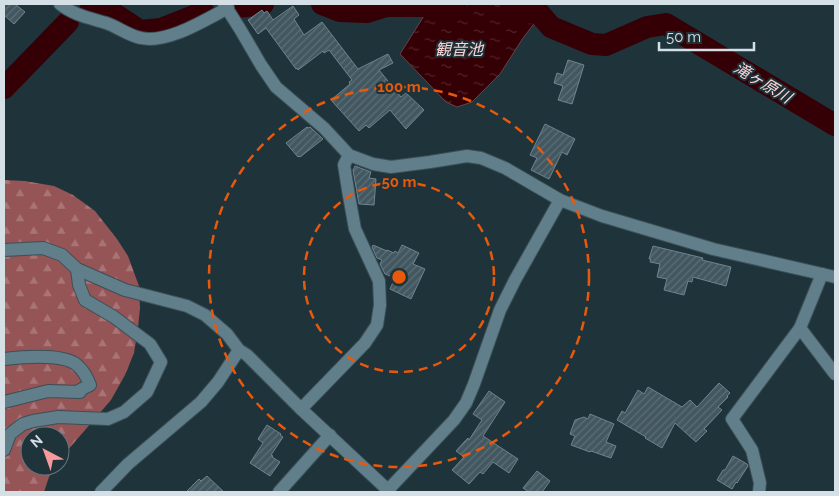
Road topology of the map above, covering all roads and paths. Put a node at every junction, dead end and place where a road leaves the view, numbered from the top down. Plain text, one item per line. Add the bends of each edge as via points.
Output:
1 (60, 4) edge
2 (226, 6) edge
3 (349, 155) junction
4 (560, 200) junction
5 (4, 250) edge
6 (77, 269) junction
7 (822, 274) junction
8 (835, 277) edge
9 (800, 328) junction
10 (239, 350) junction
11 (4, 359) edge
12 (835, 374) edge
13 (4, 402) edge
14 (301, 409) junction
15 (330, 435) junction
16 (4, 450) edge
17 (101, 492) edge
18 (279, 492) edge
19 (388, 492) edge
20 (759, 492) edge

1 - 2 street via 67,10 148,39 169,36 195,25
2 - 3 street via 276,87 324,128
3 - 4 street via 391,167 467,156 480,158 505,168
3 - 14 street via 344,165 355,229 379,281 377,325 365,343
4 - 7 street via 712,250
4 - 19 street via 500,310 466,403
5 - 6 street via 43,248 62,255
6 - 10 street via 125,290 187,306 205,315 227,334
6 - 16 street via 85,300 150,344 161,362 147,392 124,412 108,419 32,421 10,434
7 - 8 street
7 - 9 street
9 - 12 street
9 - 20 street via 732,419 752,450
10 - 14 street
10 - 17 street via 201,402 128,464
11 - 13 street via 27,356 58,358 76,364 90,385 80,392 48,391
14 - 15 street
15 - 18 street
15 - 19 street

